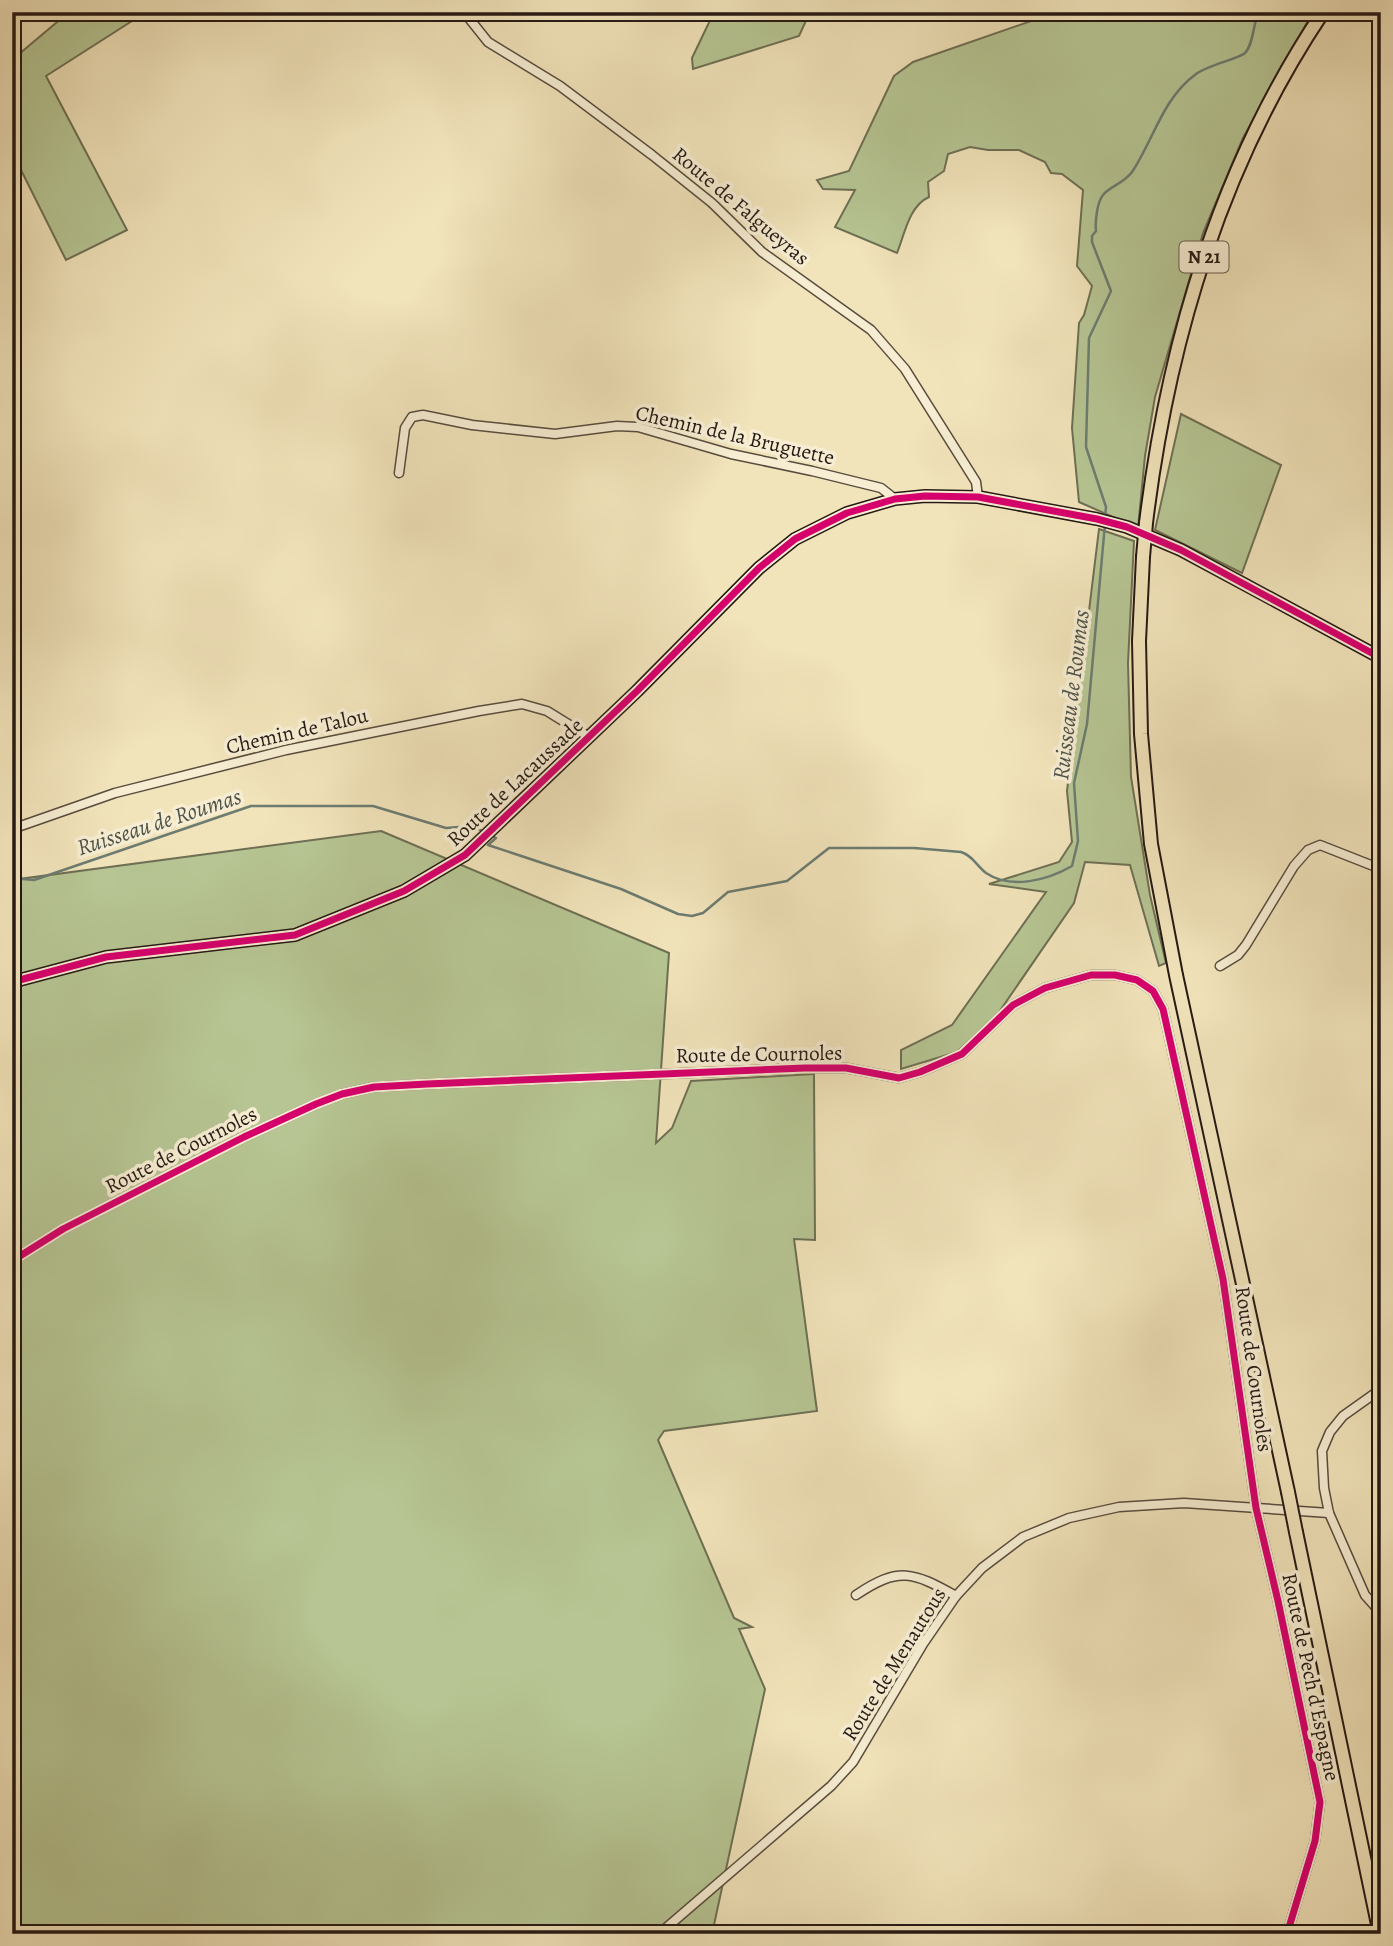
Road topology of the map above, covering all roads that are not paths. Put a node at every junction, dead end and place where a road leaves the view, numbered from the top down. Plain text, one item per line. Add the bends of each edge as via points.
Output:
1 (464, 12) edge
2 (1323, 12) edge
3 (399, 473) dead end
4 (978, 497) junction
5 (895, 499) junction
6 (1381, 658) edge
7 (589, 737) junction
8 (12, 829) edge
9 (1381, 869) edge
10 (1220, 967) dead end
11 (12, 982) edge
12 (12, 1262) edge
13 (1381, 1390) edge
14 (1256, 1508) junction
15 (1329, 1513) junction
16 (856, 1595) dead end
17 (956, 1596) junction
18 (1381, 1613) edge
19 (659, 1934) edge
20 (1287, 1934) edge
21 (1381, 1934) edge

1 - 4 street, Route de Falgueyras via 488,42 560,86 712,204 762,252 871,330 905,369 976,482
2 - 21 main road, N 21, bridge via 1272,99 1226,199 1196,279 1169,380 1154,454 1143,557 1141,734 1151,844 1176,975
3 - 5 street, Chemin de la Bruguette via 405,428 412,417 423,415 555,434 638,427 731,454 881,488
4 - 5 street, Route de Lacaussade
4 - 6 street, Route de Lacaussade via 1127,527 1181,550
5 - 7 street, Route de Lacaussade via 847,513 795,539 759,568
7 - 8 street, Chemin de Talou via 547,711 522,704 286,750 115,793
7 - 11 street, Route de Lacaussade via 465,855 404,891 295,935 106,957
9 - 10 street via 1320,845 1308,850 1246,945
12 - 14 street, Route de Cournoles via 220,1149 342,1094 427,1083 806,1068 846,1068 899,1079 962,1054 1013,1005 1045,988 1091,975 1115,975 1137,980 1153,991 1163,1009 1223,1279
13 - 15 street via 1343,1416 1330,1432 1322,1451
14 - 15 street, Route de Menautous
14 - 17 street, Route de Menautous via 1184,1503 1119,1507 1069,1518 1023,1537 982,1568
14 - 20 street, Route de Pech d'Espagne via 1320,1801 1315,1841
15 - 18 street via 1365,1595
16 - 17 street via 903,1574 925,1578
17 - 19 street, Route de Menautous via 853,1762

